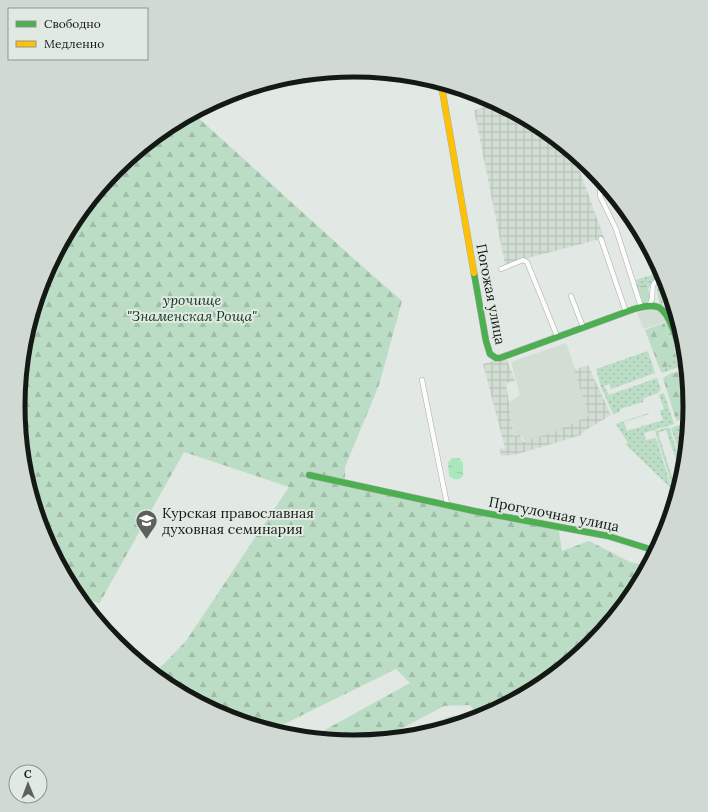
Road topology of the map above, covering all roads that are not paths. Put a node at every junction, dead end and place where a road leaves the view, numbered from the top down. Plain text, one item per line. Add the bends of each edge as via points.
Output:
1 (442, 89) edge
2 (600, 188) edge
3 (601, 239) dead end
4 (501, 269) dead end
5 (658, 280) edge
6 (571, 296) dead end
7 (649, 305) junction
8 (641, 307) junction
9 (626, 312) junction
10 (583, 327) junction
11 (557, 336) junction
12 (678, 347) edge
13 (422, 380) dead end
14 (309, 475) dead end
15 (447, 504) junction
16 (651, 549) edge

1 - 11 street, Погожая улица via 490,354 500,358
2 - 8 street via 600,196 616,229
3 - 9 street
4 - 11 street via 523,260 527,262
5 - 7 street via 653,284
6 - 10 street
7 - 8 street, Погожая улица
7 - 12 street via 662,309 666,314
8 - 9 street, Погожая улица
9 - 10 street, Погожая улица
10 - 11 street, Погожая улица
13 - 15 street
14 - 15 street, Прогулочная улица
15 - 16 street, Прогулочная улица via 635,542

